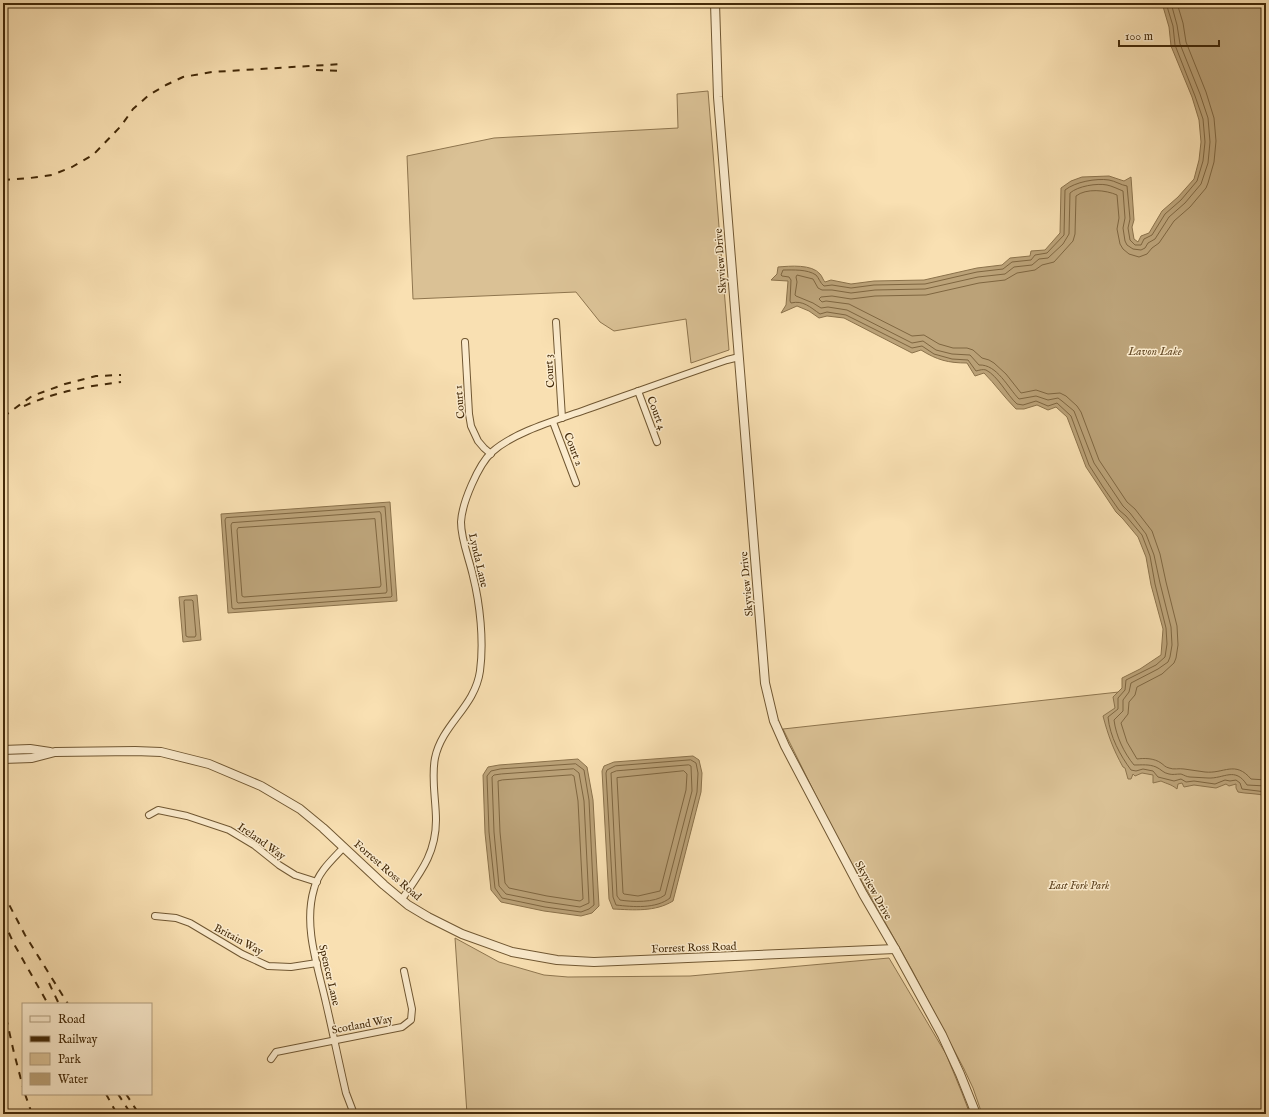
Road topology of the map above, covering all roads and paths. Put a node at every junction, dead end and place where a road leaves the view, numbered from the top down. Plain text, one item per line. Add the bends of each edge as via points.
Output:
1 (715, 3) edge
2 (556, 322) dead end
3 (465, 342) dead end
4 (739, 357) junction
5 (638, 391) junction
6 (562, 418) junction
7 (553, 422) junction
8 (657, 442) dead end
9 (490, 454) junction
10 (576, 483) dead end
11 (3, 750) edge
12 (55, 752) junction
13 (3, 759) edge
14 (149, 815) dead end
15 (344, 847) junction
16 (317, 882) junction
17 (402, 899) junction
18 (155, 916) dead end
19 (895, 949) junction
20 (317, 963) junction
21 (404, 971) dead end
22 (334, 1040) junction
23 (271, 1059) dead end
24 (354, 1114) edge
25 (976, 1114) edge

1 - 4 street, Skyview Drive via 718,97
2 - 6 street, Court 3
3 - 9 street, Court 1 via 471,426 478,441
4 - 5 street, Lynda Lane
4 - 19 street, Skyview Drive via 768,702 797,771
5 - 6 street, Lynda Lane
5 - 8 street, Court 4
6 - 7 street, Lynda Lane
7 - 9 street, Lynda Lane via 514,438
7 - 10 street, Court 2
9 - 17 street, Lynda Lane via 466,497 461,523 478,601 481,650 478,679 468,703 444,736 435,757 434,842 425,865
11 - 12 street via 30,749
12 - 13 street, Forrest Ross Road via 32,758
12 - 15 street, Forrest Ross Road via 152,752 209,764 247,779 300,809
14 - 16 street, Ireland Way via 158,810 187,816 229,830 254,845 278,865 295,875
15 - 16 street, Spencer Lane via 323,869
15 - 17 street, Forrest Ross Road
16 - 20 street, Spencer Lane via 309,917
17 - 19 street, Forrest Ross Road via 428,917 476,940 512,952 557,960 594,962
18 - 20 street, Britain Way via 176,918 190,923 242,954 268,966 291,967
19 - 25 street, Skyview Drive via 954,1058
20 - 22 street, Spencer Lane
21 - 22 street, Scotland Way via 412,1009 411,1020 402,1027
22 - 23 street, Scotland Way via 276,1052
22 - 24 street, Spencer Lane via 346,1093

